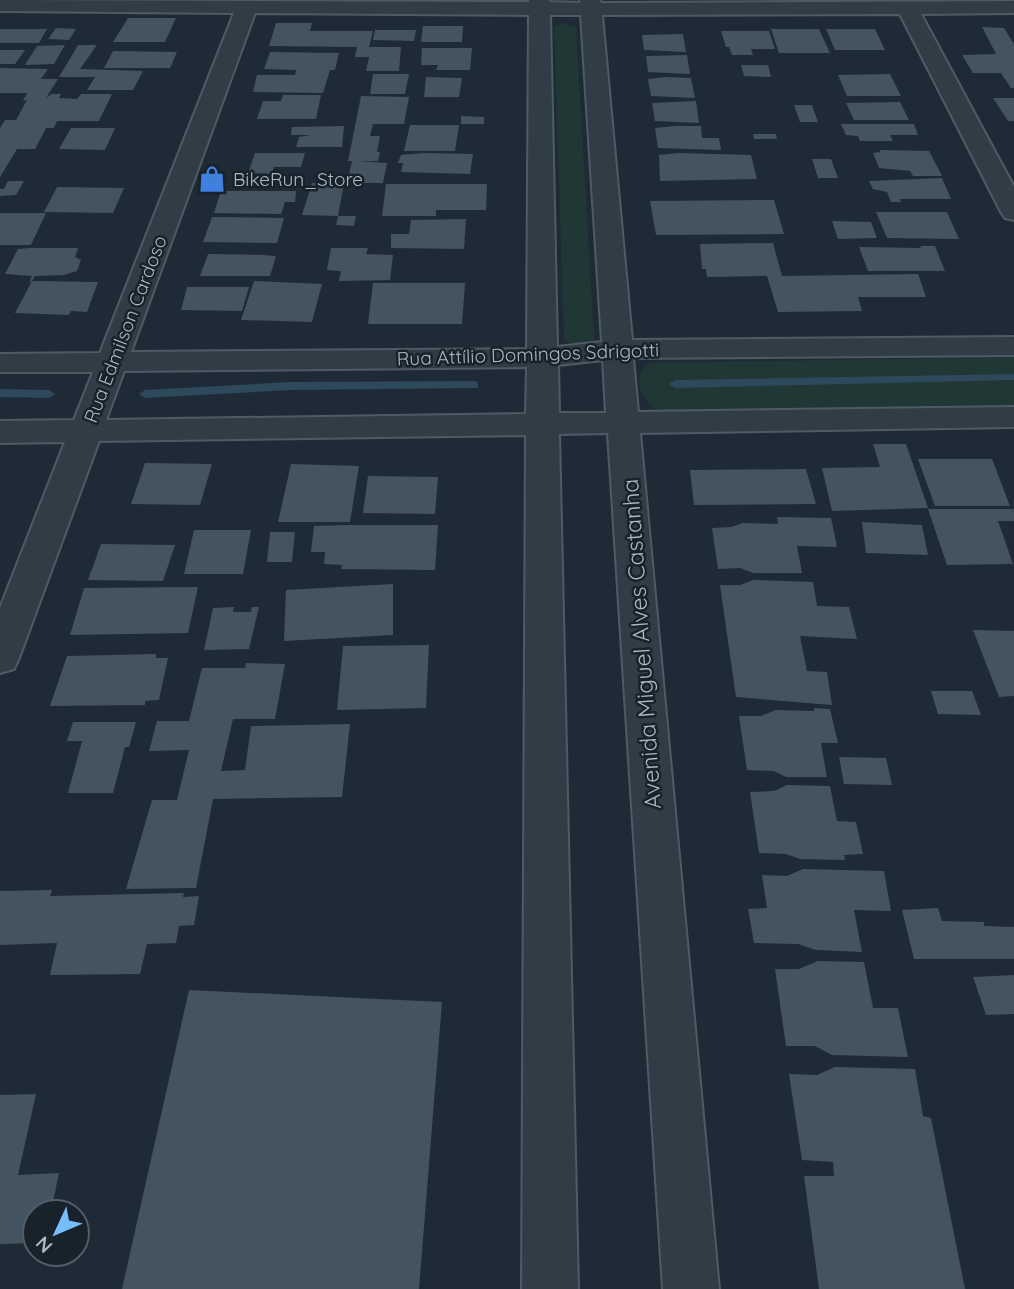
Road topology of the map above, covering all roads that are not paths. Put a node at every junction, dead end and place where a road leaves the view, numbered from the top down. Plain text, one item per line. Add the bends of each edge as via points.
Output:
1 (248, 4) edge
2 (539, 4) edge
3 (905, 4) edge
4 (0, 5) edge
5 (591, 5) edge
6 (1014, 7) edge
7 (1014, 212) edge
8 (1014, 346) edge
9 (618, 349) junction
10 (542, 358) junction
11 (113, 362) junction
12 (0, 363) edge
13 (1014, 417) edge
14 (623, 422) junction
15 (543, 423) junction
16 (86, 431) junction
17 (0, 432) edge
18 (0, 658) edge
19 (550, 1289) edge
20 (691, 1289) edge

1 - 2 street
1 - 4 street
1 - 11 street, Rua Edmilson Cardoso
2 - 5 street
2 - 10 street
3 - 5 street
3 - 6 street
3 - 7 street
5 - 9 street, Avenida Miguel Alves Castanha
8 - 9 street, Rua Attílio Domingos Sdrigotti
9 - 10 street, Rua Attílio Domingos Sdrigotti
9 - 14 street, Avenida Miguel Alves Castanha
10 - 11 street, Rua Attílio Domingos Sdrigotti
10 - 15 street
11 - 12 street, Rua Attílio Domingos Sdrigotti
11 - 16 street, Rua Edmilson Cardoso
13 - 14 street
14 - 15 street
14 - 20 street, Avenida Miguel Alves Castanha
15 - 16 street
15 - 19 street
16 - 17 street
16 - 18 street, Rua Edmilson Cardoso

